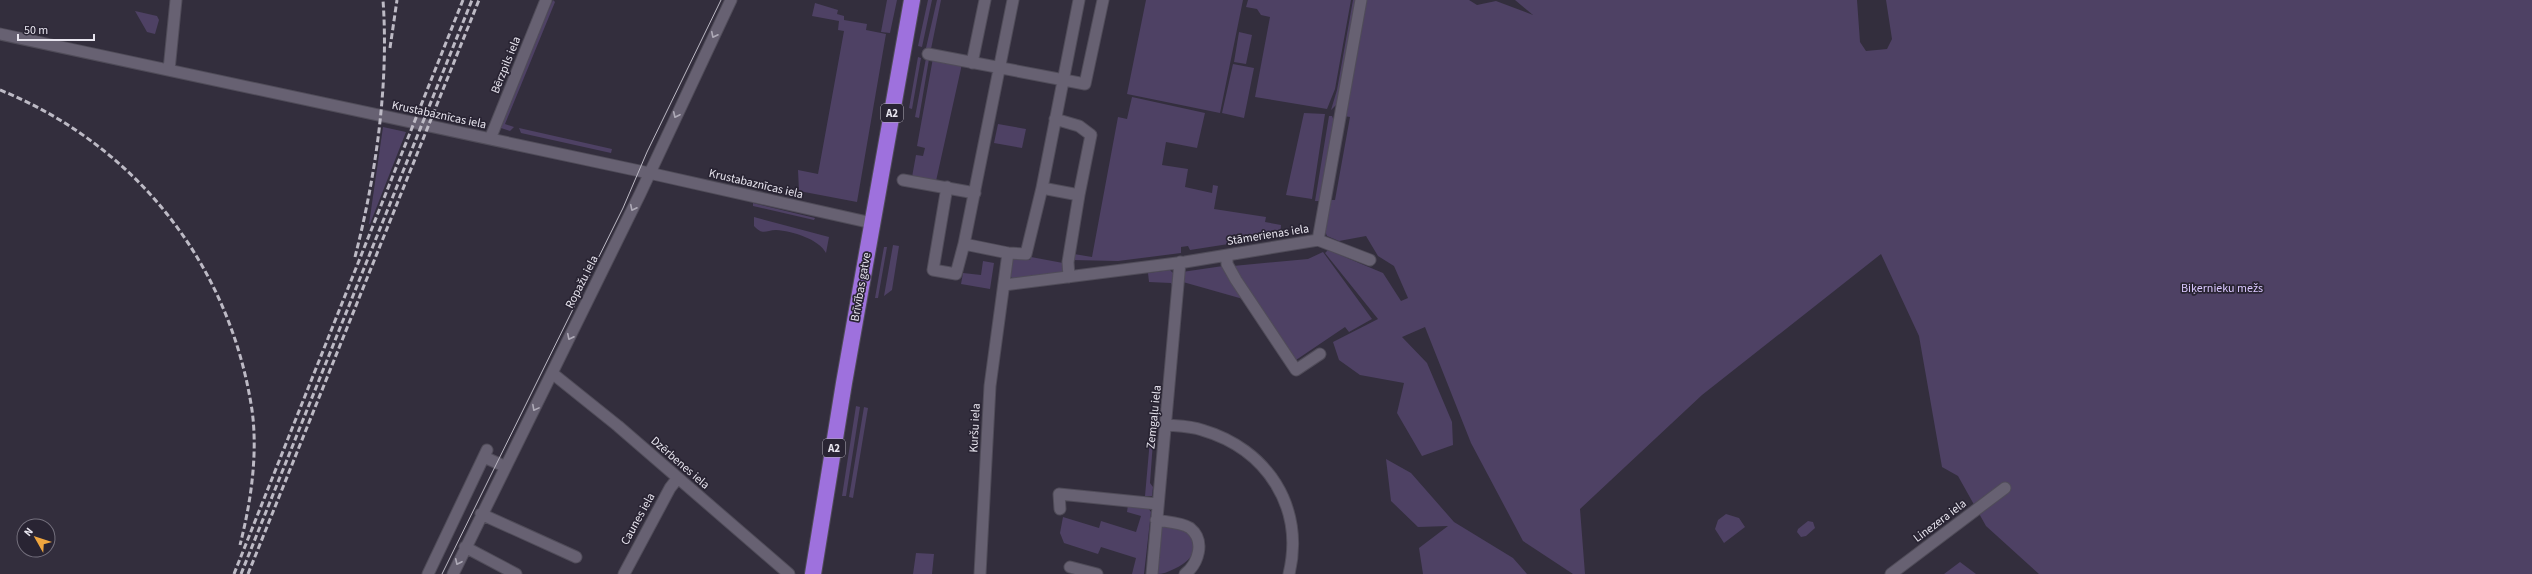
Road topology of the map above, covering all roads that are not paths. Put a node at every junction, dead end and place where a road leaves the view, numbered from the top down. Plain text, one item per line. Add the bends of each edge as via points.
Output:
1 (176, 0) edge
2 (546, 0) edge
3 (731, 0) edge
4 (912, 0) edge
5 (985, 0) edge
6 (1013, 0) edge
7 (1079, 0) edge
8 (1103, 0) edge
9 (1361, 0) edge
10 (0, 34) edge
11 (928, 54) dead end
12 (972, 63) junction
13 (998, 68) junction
14 (169, 70) junction
15 (1062, 80) junction
16 (1055, 118) junction
17 (490, 139) junction
18 (649, 173) junction
19 (904, 180) dead end
20 (948, 187) junction
21 (1042, 188) junction
22 (975, 193) junction
23 (1079, 195) junction
24 (872, 223) junction
25 (1318, 240) junction
26 (964, 244) junction
27 (1008, 253) junction
28 (1227, 255) junction
29 (1370, 260) dead end
30 (1180, 262) junction
31 (1069, 277) junction
32 (1004, 285) junction
33 (1320, 354) dead end
34 (552, 373) junction
35 (1166, 425) junction
36 (504, 466) junction
37 (678, 479) junction
38 (2005, 488) dead end
39 (1158, 504) junction
40 (1060, 509) dead end
41 (481, 514) junction
42 (1156, 520) junction
43 (466, 547) junction
44 (576, 558) dead end
45 (1070, 567) dead end
46 (428, 574) edge
47 (453, 574) edge
48 (516, 574) edge
49 (624, 574) edge
50 (788, 574) edge
51 (813, 574) edge
52 (980, 574) edge
53 (1097, 574) edge
54 (1152, 574) edge
55 (1185, 574) edge
56 (1289, 574) edge
57 (1891, 574) edge

1 - 14 street
2 - 17 street, Bērzpils iela
3 -> 18 street, Ropažu iela
4 - 24 highway, Brīvības gatve / A2
5 - 12 street
6 - 13 street
7 - 15 street
8 - 15 street via 1085,84
9 - 25 street, Stāmerienas iela
10 - 14 street, Krustabaznīcas iela
11 - 12 street
12 - 13 street
13 - 15 street
13 - 22 street
14 - 17 street, Krustabaznīcas iela
15 - 16 street
16 - 21 street
16 - 23 street via 1078,126 1091,135
17 - 18 street, Krustabaznīcas iela
18 - 24 street, Krustabaznīcas iela
18 -> 34 street, Ropažu iela
19 - 20 street
20 - 22 street
20 - 26 street via 933,270 956,274
21 - 23 street
21 - 27 street via 1026,254
22 - 26 street
23 - 31 street via 1068,262
24 - 51 highway, Brīvības gatve / A2
25 - 28 street, Stāmerienas iela
25 - 29 street
26 - 27 street
27 - 32 street, Kuršu iela
28 - 30 street, Stāmerienas iela
28 - 33 street via 1227,264 1236,280 1296,370
30 - 31 street, Stāmerienas iela
30 - 35 street, Zemgaļu iela
31 - 32 street, Stāmerienas iela
32 - 52 street, Kuršu iela via 990,386
34 -> 36 street, Ropažu iela
34 - 37 street, Dzērbenes iela
35 - 39 street, Zemgaļu iela
35 - 56 street via 1202,429 1228,440 1263,466 1280,487 1289,513 1292,538
36 - 41 street, Ropažu iela
36 - 46 street via 485,454
37 - 49 street, Caunes iela via 670,488
37 - 50 street, Dzērbenes iela
38 - 57 street, Linezera iela
39 - 40 street via 1059,494
39 - 42 street, Zemgaļu iela
41 - 43 street, Ropažu iela
41 - 44 street
42 - 54 street, Zemgaļu iela
42 - 55 street via 1189,528 1196,536 1198,556 1193,567
43 -> 47 street, Ropažu iela
43 - 48 street
45 - 53 street

